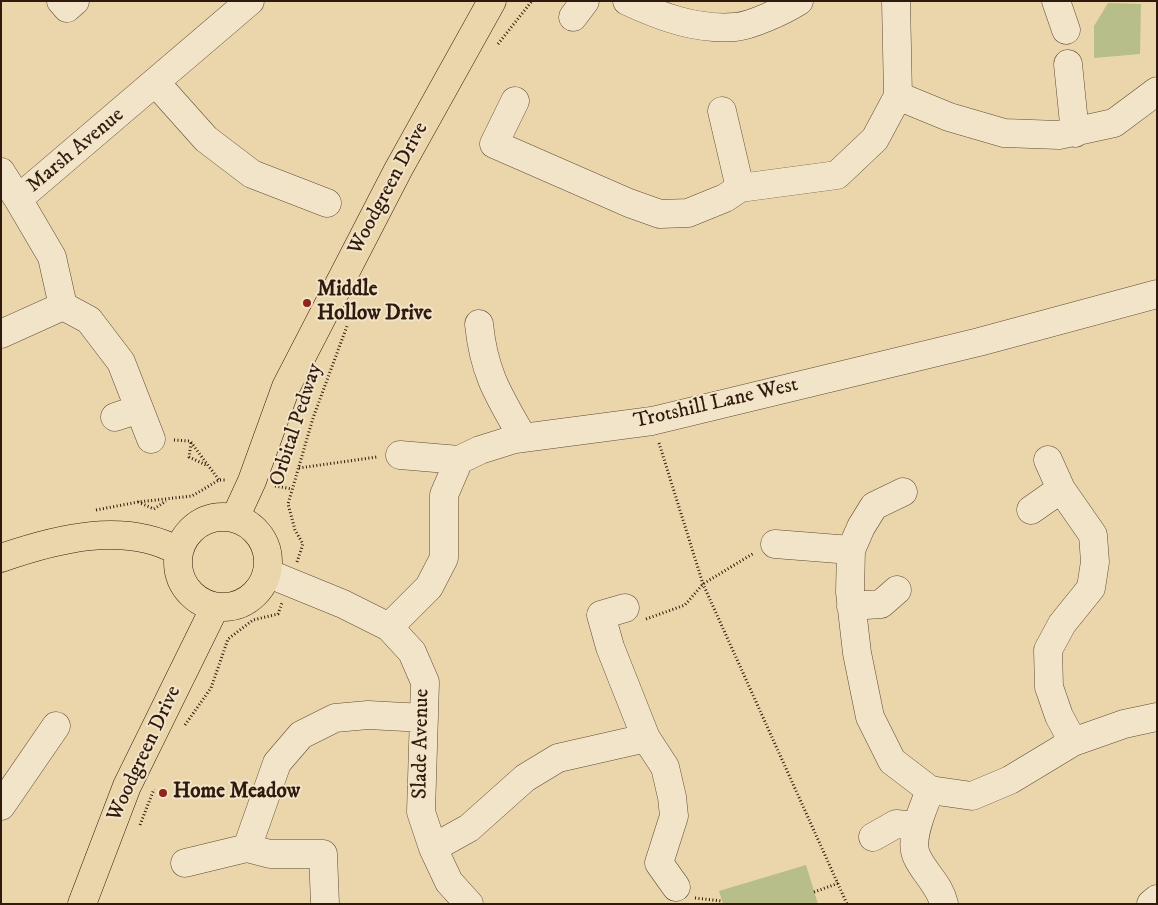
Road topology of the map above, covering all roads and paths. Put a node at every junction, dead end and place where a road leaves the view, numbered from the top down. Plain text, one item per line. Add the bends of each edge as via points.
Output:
1 (61, 1) edge
2 (75, 1) edge
3 (250, 1) edge
4 (492, 1) edge
5 (532, 1) edge
6 (799, 1) edge
7 (896, 1) edge
8 (1056, 1) edge
9 (628, 2) edge
10 (1066, 30) dead end
11 (495, 48) dead end
12 (1068, 64) dead end
13 (156, 83) junction
14 (1157, 91) edge
15 (898, 96) junction
16 (515, 101) dead end
17 (722, 111) dead end
18 (1075, 133) junction
19 (1, 172) edge
20 (740, 188) junction
21 (18, 199) junction
22 (328, 203) dead end
23 (1157, 294) edge
24 (63, 306) junction
25 (479, 324) dead end
26 (347, 325) dead end
27 (1, 334) edge
28 (652, 421) junction
29 (523, 438) junction
30 (151, 439) joint
31 (191, 443) junction
32 (400, 455) joint
33 (460, 460) junction
34 (1048, 460) dead end
35 (207, 465) junction
36 (299, 468) junction
37 (218, 480) dead end
38 (1062, 489) junction
39 (902, 492) dead end
40 (166, 500) dead end
41 (138, 502) dead end
42 (1031, 510) dead end
43 (235, 518) junction
44 (856, 538) junction
45 (775, 544) joint
46 (178, 551) junction
47 (1, 558) edge
48 (278, 578) junction
49 (703, 584) junction
50 (897, 590) dead end
51 (851, 606) junction
52 (215, 608) junction
53 (633, 615) joint
54 (388, 627) junction
55 (1157, 717) edge
56 (424, 718) junction
57 (56, 726) dead end
58 (183, 728) dead end
59 (646, 738) junction
60 (1073, 742) junction
61 (156, 785) dead end
62 (930, 790) junction
63 (1, 806) edge
64 (916, 826) junction
65 (139, 827) dead end
66 (873, 837) dead end
67 (433, 848) junction
68 (235, 850) junction
69 (184, 863) dead end
70 (838, 883) junction
71 (685, 892) joint
72 (814, 892) dead end
73 (1157, 899) edge
74 (722, 901) dead end
75 (82, 904) edge
76 (325, 904) edge
77 (468, 904) edge
78 (847, 904) edge
79 (944, 904) edge
80 (1151, 904) edge

1 - 2 street via 66,8
3 - 13 street, Marsh Avenue
4 - 43 main road, Woodgreen Drive via 398,170 286,388
5 - 11 path
6 - 9 street via 784,10 736,27 687,25
7 - 15 street
8 - 10 street
12 - 18 street
13 - 21 street, Marsh Avenue
13 - 22 street via 206,139 252,174
14 - 18 street via 1114,123
15 - 18 street via 949,117 1004,133
15 - 20 street via 875,140 837,175
16 - 20 street via 494,144 629,203 660,214 688,213 725,198
17 - 20 street
19 - 21 street
21 - 24 street, Marsh Avenue via 52,257
23 - 28 street, Trotshill Lane West via 979,342
24 - 27 street
24 - 30 street via 89,320 121,362 127,413
25 - 29 street via 482,352 492,382
26 - 36 path, Orbital Pedway via 313,418
28 - 29 street, Trotshill Lane West
28 - 49 path
29 - 33 street, Trotshill Lane West via 480,450
30 - 31 path
31 - 35 path
31 - 35 path via 189,457
32 - 33 street
32 - 36 path
33 - 54 street via 444,495 444,558 429,587
34 - 38 street
35 - 37 path
36 - 48 path, Orbital Pedway via 288,504 295,530 303,544
38 - 42 street
38 - 60 street via 1092,535 1096,562 1091,588 1062,624 1048,650 1049,687
39 - 44 street via 874,506
40 - 41 path via 154,509
43 - 46 main road via 212,518 188,532
43 - 48 main road via 254,529
44 - 45 street
44 - 51 street
45 - 49 path
46 - 47 main road via 151,539 93,536 44,543
46 - 52 main road via 180,579 194,598
48 - 52 main road via 238,605
48 - 54 street, Slade Avenue via 343,604
48 - 58 path, Orbital Pedway via 278,614 252,620 228,639 211,688
49 - 53 path via 685,605
49 - 70 path
50 - 51 street via 881,604
51 - 62 street via 870,718 892,760
52 - 75 main road, Woodgreen Drive via 127,786
53 - 59 street via 601,615 610,648
54 - 56 street, Slade Avenue via 412,652 425,682
55 - 60 street via 1124,724
56 - 67 street, Slade Avenue via 421,812
56 - 68 street via 368,715 335,718 301,735 277,763
57 - 63 street
59 - 67 street via 558,758 525,778 469,828
59 - 71 street via 664,767 674,816 649,869
60 - 62 street via 1010,780 972,796
61 - 65 path
62 - 64 street
64 - 66 street via 896,824
64 - 79 street via 916,855 941,893
67 - 77 street, Slade Avenue via 449,882
68 - 69 street
68 - 76 street via 323,854
70 - 72 path
70 - 78 path
71 - 74 path
73 - 80 street

